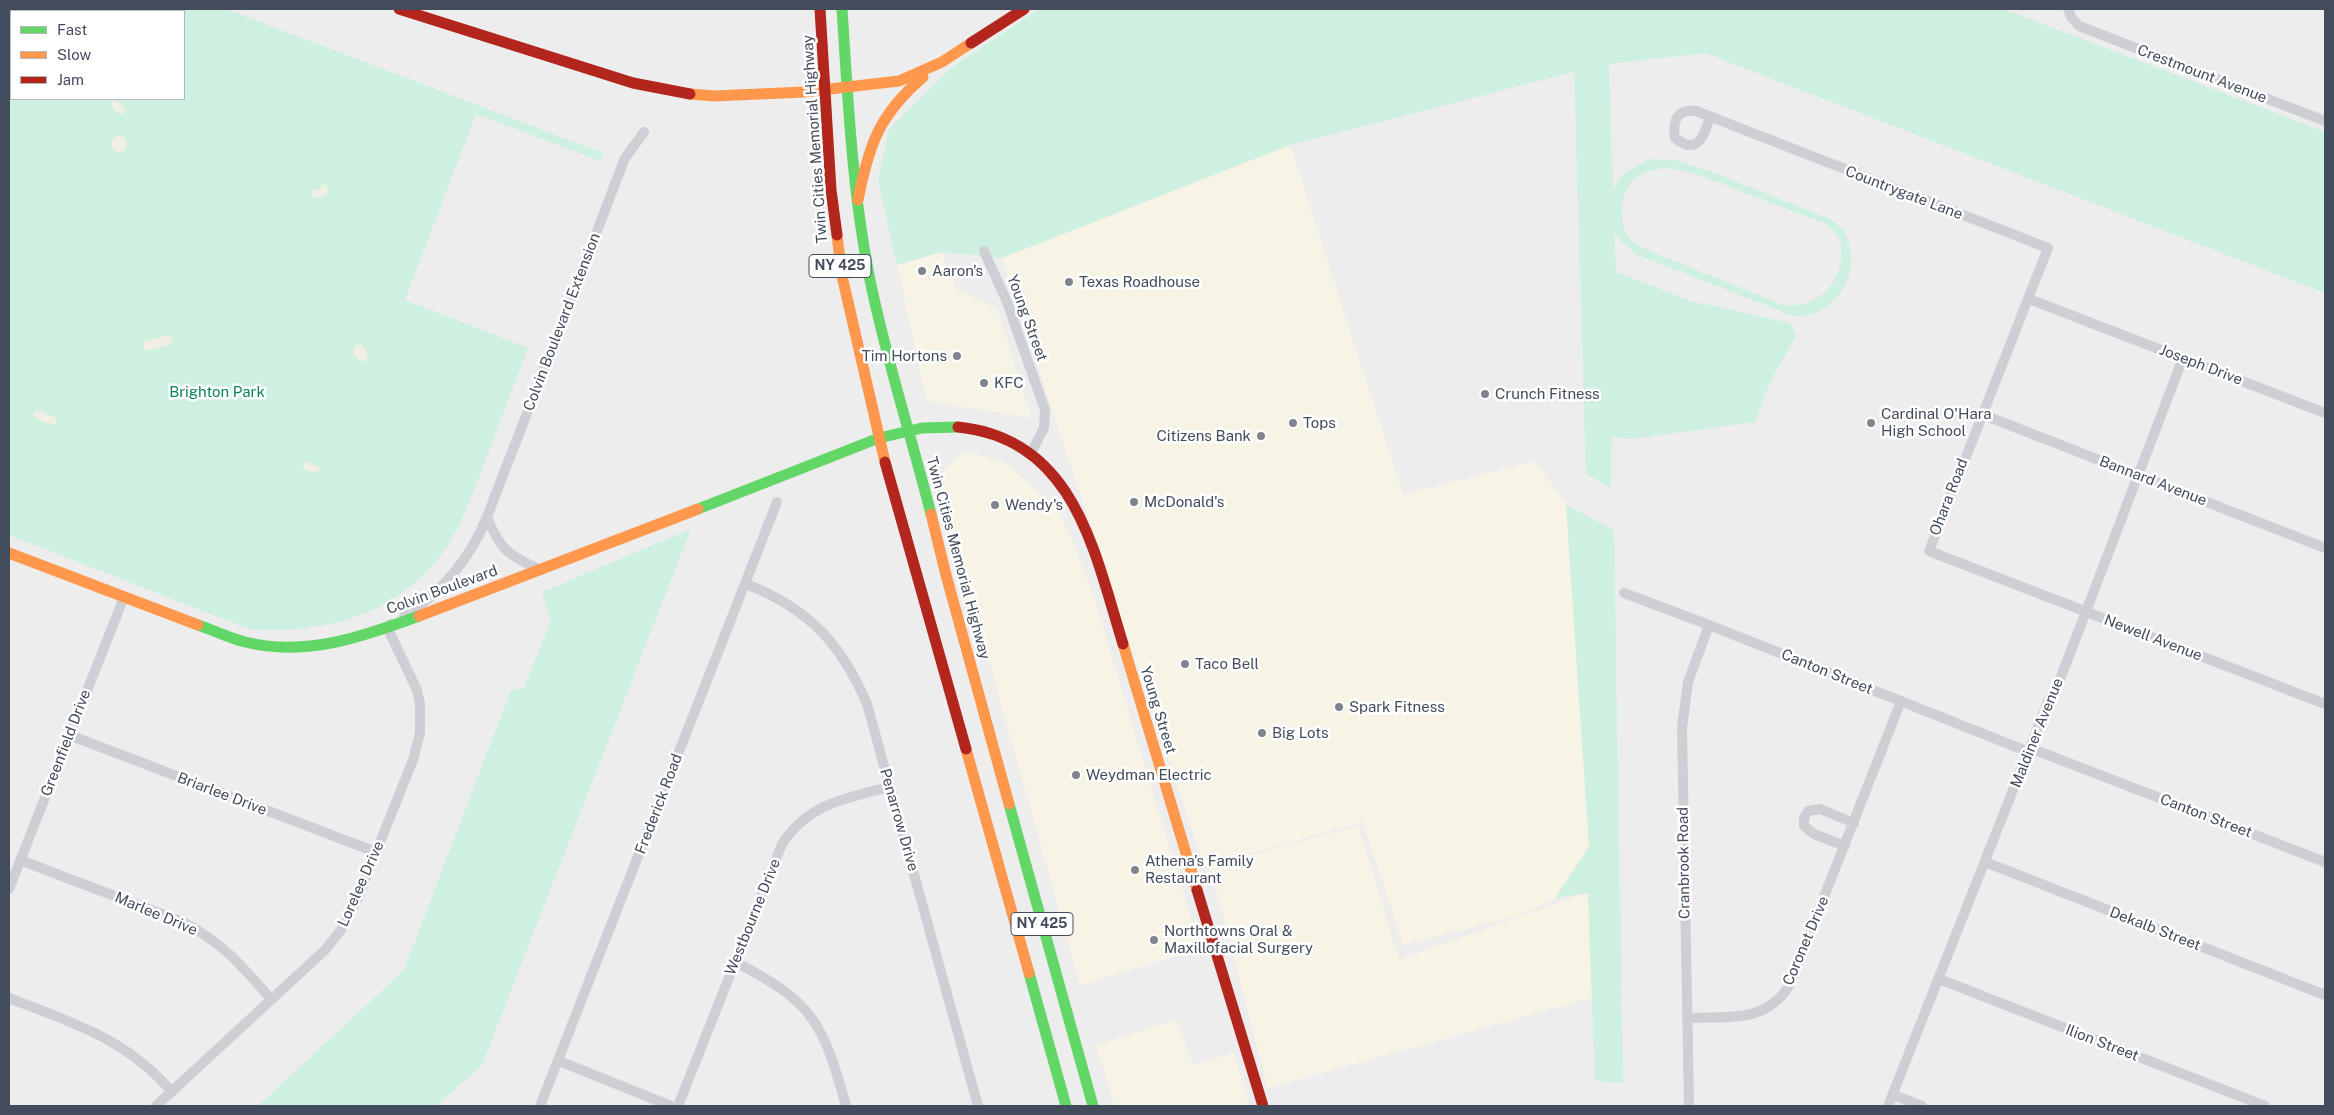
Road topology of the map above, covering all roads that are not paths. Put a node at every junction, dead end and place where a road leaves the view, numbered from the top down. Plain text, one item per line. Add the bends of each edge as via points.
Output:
1 (399, 9) edge
2 (820, 9) edge
3 (842, 9) edge
4 (1024, 9) edge
5 (2068, 9) edge
6 (942, 62) junction
7 (847, 87) junction
8 (824, 91) junction
9 (1710, 117) dead end
10 (2325, 121) edge
11 (644, 132) dead end
12 (858, 200) junction
13 (984, 250) dead end
14 (2028, 299) junction
15 (2184, 358) junction
16 (2325, 413) edge
17 (1981, 414) junction
18 (908, 431) junction
19 (879, 438) junction
20 (1031, 452) junction
21 (2138, 476) junction
22 (777, 502) dead end
23 (487, 517) junction
24 (2325, 548) edge
25 (9, 553) edge
26 (541, 570) junction
27 (1981, 571) joint
28 (746, 584) junction
29 (1624, 593) dead end
30 (124, 597) junction
31 (2086, 611) junction
32 (1709, 625) junction
33 (387, 627) junction
34 (1901, 702) junction
35 (2325, 704) edge
36 (69, 735) junction
37 (2030, 750) junction
38 (890, 787) junction
39 (1854, 822) junction
40 (1845, 846) junction
41 (376, 852) junction
42 (20, 860) junction
43 (1985, 862) junction
44 (2325, 862) edge
45 (9, 889) edge
46 (735, 962) junction
47 (1939, 979) junction
48 (2325, 995) edge
49 (9, 998) edge
50 (272, 999) junction
51 (1687, 1018) junction
52 (559, 1062) junction
53 (172, 1092) junction
54 (1893, 1095) junction
55 (156, 1106) edge
56 (540, 1106) edge
57 (671, 1106) edge
58 (678, 1106) edge
59 (846, 1106) edge
60 (978, 1106) edge
61 (1066, 1106) edge
62 (1093, 1106) edge
63 (1262, 1106) edge
64 (1689, 1106) edge
65 (1888, 1106) edge
66 (1922, 1106) edge
67 (2265, 1106) edge

1 - 8 main road via 633,82 679,93 714,96
2 - 8 main road, Twin Cities Memorial Highway / NY 425
3 - 7 main road, Twin Cities Memorial Highway / NY 425
4 - 6 main road
5 - 10 street, Crestmount Avenue via 2079,26
6 - 7 main road via 899,82
6 - 12 main road via 901,96 887,113 873,137
7 - 8 main road
7 - 12 main road, Twin Cities Memorial Highway / NY 425
8 - 19 main road, Twin Cities Memorial Highway / NY 425 via 831,190 842,276
9 - 14 street, Countrygate Lane via 2048,248
11 - 23 street, Colvin Boulevard Extension via 625,158
12 - 18 main road, Twin Cities Memorial Highway / NY 425 via 870,278
13 - 20 street, Young Street via 1007,302 1046,410 1044,428
14 - 15 street, Joseph Drive
14 - 17 street, Ohara Road
15 - 16 street, Joseph Drive
15 - 21 street, Maldiner Avenue
17 - 21 street, Bannard Avenue
17 - 27 street, Ohara Road via 1929,551
18 - 19 main road, Young Street
18 - 20 main road, Young Street via 957,426 1002,436
18 - 62 main road, Twin Cities Memorial Highway / NY 425
19 - 26 main road, Colvin Boulevard
19 - 61 main road, Twin Cities Memorial Highway / NY 425
20 - 63 main road, Young Street via 1065,488 1083,526 1108,596
21 - 24 street, Bannard Avenue
21 - 31 street, Maldiner Avenue
22 - 28 street, Frederick Road
23 - 26 street via 496,538 507,552
23 - 33 street, Colvin Boulevard Extension via 474,546 449,580 417,608
25 - 30 main road, Colvin Boulevard
26 - 33 main road, Colvin Boulevard
27 - 31 street, Newell Avenue
28 - 38 street, Penarrow Drive via 793,606 834,645 851,670 866,704
28 - 52 street, Frederick Road
29 - 32 street, Canton Street
30 - 33 main road, Colvin Boulevard via 223,636 265,646 300,648 329,645
30 - 36 street, Greenfield Drive
31 - 35 street, Newell Avenue
31 - 37 street, Maldiner Avenue
32 - 34 street, Canton Street
32 - 51 street, Cranbrook Road via 1688,682 1682,728
33 - 41 street, Lorelee Drive via 417,690 421,718 418,747
34 - 37 street, Canton Street
34 - 39 street, Coronet Drive
36 - 41 street, Briarlee Drive
36 - 42 street, Greenfield Drive
37 - 43 street, Maldiner Avenue
37 - 44 street, Canton Street
38 - 46 street, Westbourne Drive via 821,807 798,824 782,844
38 - 60 street, Penarrow Drive
39 - 40 street, Coronet Drive
39 - 40 street via 1820,809 1808,811 1804,818 1804,826 1814,834
40 - 51 street, Coronet Drive via 1783,995 1766,1010 1748,1015
41 - 50 street, Lorelee Drive via 341,930 325,950
42 - 45 street, Greenfield Drive
42 - 50 street, Marlee Drive via 204,933 232,955
43 - 47 street, Maldiner Avenue
43 - 48 street, Dekalb Street
46 - 58 street, Westbourne Drive
46 - 59 street via 785,989 808,1012 832,1054
47 - 54 street, Maldiner Avenue
47 - 67 street, Ilion Street
49 - 53 street via 116,1043 149,1067
50 - 53 street, Lorelee Drive
51 - 64 street, Cranbrook Road
52 - 56 street, Frederick Road
52 - 57 street
53 - 55 street, Lorelee Drive
54 - 65 street, Maldiner Avenue
54 - 66 street

